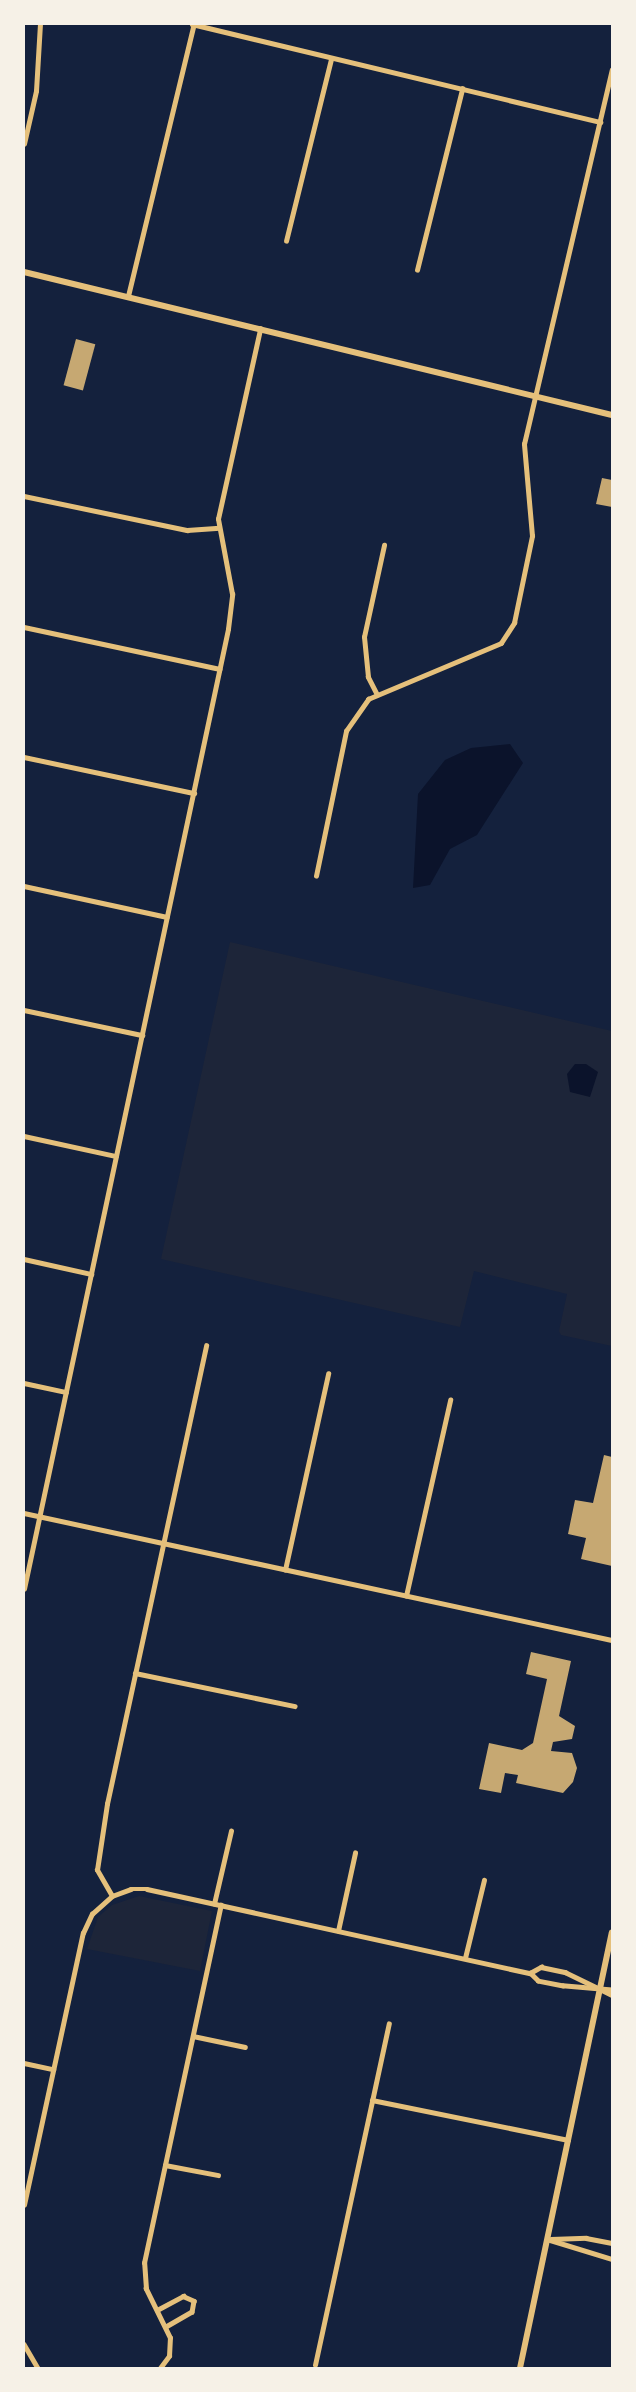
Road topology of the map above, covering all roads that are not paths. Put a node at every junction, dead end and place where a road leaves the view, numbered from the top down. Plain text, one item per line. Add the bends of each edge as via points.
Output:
1 (40, 24) edge
2 (193, 24) edge
3 (331, 59) junction
4 (612, 70) edge
5 (462, 89) junction
6 (600, 122) junction
7 (24, 144) edge
8 (286, 241) dead end
9 (417, 270) dead end
10 (24, 272) edge
11 (128, 296) junction
12 (260, 329) junction
13 (534, 396) junction
14 (612, 415) edge
15 (24, 496) edge
16 (219, 528) junction
17 (384, 545) dead end
18 (24, 627) edge
19 (220, 669) junction
20 (377, 695) junction
21 (24, 757) edge
22 (194, 793) junction
23 (316, 876) dead end
24 (24, 886) edge
25 (167, 917) junction
26 (24, 1010) edge
27 (142, 1035) junction
28 (24, 1136) edge
29 (116, 1156) junction
30 (24, 1260) edge
31 (91, 1274) junction
32 (206, 1346) dead end
33 (328, 1374) dead end
34 (24, 1383) edge
35 (66, 1392) junction
36 (450, 1400) dead end
37 (24, 1513) edge
38 (40, 1516) junction
39 (163, 1543) junction
40 (285, 1570) junction
41 (24, 1590) edge
42 (406, 1596) junction
43 (612, 1640) edge
44 (135, 1673) junction
45 (295, 1706) dead end
46 (231, 1831) dead end
47 (355, 1853) dead end
48 (484, 1880) dead end
49 (112, 1896) junction
50 (214, 1904) junction
51 (221, 1905) junction
52 (338, 1931) junction
53 (612, 1933) edge
54 (465, 1958) junction
55 (530, 1973) junction
56 (600, 1990) junction
57 (612, 1990) edge
58 (612, 1995) edge
59 (389, 2024) dead end
60 (193, 2036) junction
61 (245, 2048) dead end
62 (24, 2063) edge
63 (53, 2069) junction
64 (372, 2100) junction
65 (568, 2140) junction
66 (165, 2164) junction
67 (218, 2175) dead end
68 (24, 2206) edge
69 (547, 2239) junction
70 (612, 2243) edge
71 (612, 2259) edge
72 (157, 2310) junction
73 (166, 2327) junction
74 (24, 2346) edge
75 (315, 2365) dead end
76 (37, 2366) edge
77 (30, 2368) edge
78 (160, 2368) edge
79 (520, 2368) edge

1 - 7 street via 36,91
2 - 3 street
2 - 11 street
3 - 5 street
3 - 8 street
4 - 6 street
5 - 6 street
5 - 9 street
6 - 13 street
10 - 11 main road
11 - 12 main road
12 - 13 main road
12 - 16 street via 233,446 218,519
13 - 14 main road
13 - 20 street via 524,444 532,536 509,634 491,648
15 - 16 street via 187,530
16 - 19 street via 232,594
17 - 20 street via 364,637 368,677
18 - 19 street
19 - 22 street
20 - 23 street via 368,699 346,731
21 - 22 street
22 - 25 street
24 - 25 street
25 - 27 street
26 - 27 street
27 - 29 street
28 - 29 street
29 - 31 street
30 - 31 street
31 - 35 street
32 - 39 street
33 - 40 street
34 - 35 street
35 - 38 street
36 - 42 street
37 - 38 street
38 - 39 street
38 - 41 street
39 - 40 street
39 - 44 street
40 - 42 street
42 - 43 street
44 - 45 street
44 - 49 street via 97,1870
46 - 50 street
47 - 52 street
48 - 54 street
49 - 50 street via 147,1889
49 - 63 street via 92,1914 83,1933
50 - 51 street
51 - 52 street
51 - 60 street
52 - 54 street
53 - 56 main road
54 - 55 street
55 - 56 street via 538,1981
55 - 56 street via 540,1968 565,1972
56 - 57 street
56 - 58 street
56 - 65 main road
59 - 64 street
60 - 61 street
60 - 66 street
62 - 63 street
63 - 68 street
64 - 65 street
64 - 75 street
65 - 69 main road
66 - 67 street
66 - 72 street via 144,2263 146,2288
69 - 70 street via 586,2238
69 - 71 street
69 - 79 main road
72 - 73 street
72 - 73 street via 183,2296 194,2301 192,2312
73 - 78 street via 170,2338 169,2356
74 - 76 street
76 - 77 street

